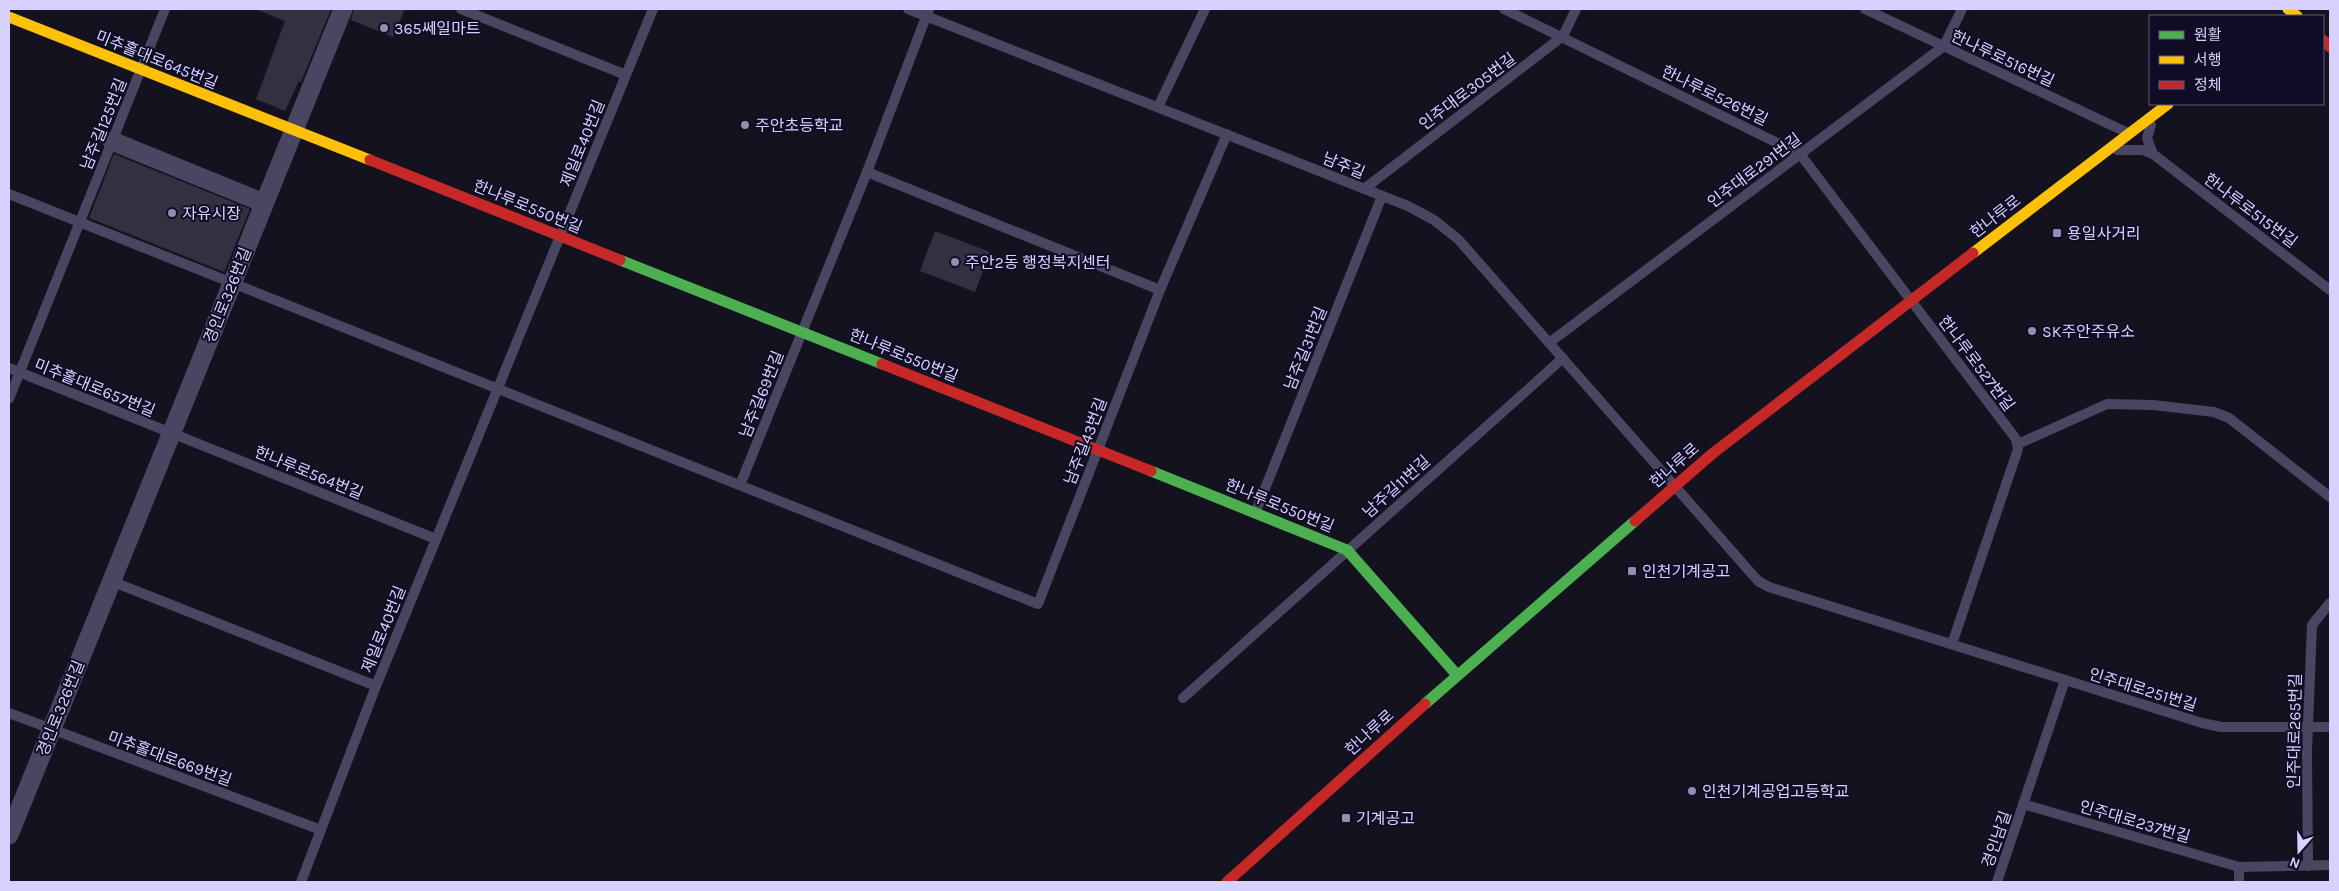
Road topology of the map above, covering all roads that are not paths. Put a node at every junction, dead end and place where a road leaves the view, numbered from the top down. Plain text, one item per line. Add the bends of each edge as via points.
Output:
1 (165, 9) edge
2 (342, 9) edge
3 (461, 9) edge
4 (653, 9) edge
5 (908, 9) edge
6 (1205, 9) edge
7 (1504, 9) edge
8 (1576, 9) edge
9 (1865, 9) edge
10 (1962, 9) edge
11 (928, 12) edge
12 (9, 17) edge
13 (1563, 36) junction
14 (1944, 46) junction
15 (140, 70) junction
16 (626, 75) junction
17 (2167, 105) edge
18 (1158, 107) junction
19 (2158, 111) junction
20 (294, 130) junction
21 (1227, 134) junction
22 (2129, 134) junction
23 (112, 141) junction
24 (2106, 151) junction
25 (1800, 154) junction
26 (2153, 154) junction
27 (867, 172) junction
28 (1364, 189) junction
29 (9, 194) edge
30 (1382, 196) junction
31 (264, 203) junction
32 (79, 222) junction
33 (560, 236) junction
34 (232, 282) junction
35 (1160, 290) junction
36 (2330, 290) edge
37 (1911, 301) junction
38 (802, 332) junction
39 (1550, 343) junction
40 (1562, 358) junction
41 (9, 368) edge
42 (19, 372) junction
43 (498, 388) junction
44 (9, 399) edge
45 (171, 433) junction
46 (2018, 444) junction
47 (1098, 450) junction
48 (740, 485) junction
49 (1675, 486) junction
50 (2330, 497) edge
51 (1256, 512) junction
52 (436, 539) junction
53 (1347, 550) junction
54 (111, 582) junction
55 (2330, 603) edge
56 (1952, 644) junction
57 (1457, 675) junction
58 (2065, 680) junction
59 (376, 686) junction
60 (1183, 698) dead end
61 (9, 713) edge
62 (2308, 727) junction
63 (2330, 727) edge
64 (51, 730) junction
65 (2023, 804) junction
66 (321, 830) junction
67 (9, 835) edge
68 (2330, 865) edge
69 (2308, 866) junction
70 (2239, 867) junction
71 (301, 882) edge
72 (1227, 882) edge
73 (1997, 882) edge
74 (2239, 882) edge

1 - 15 lane, 남주길125번길
2 - 20 street, 경인로326번길
3 - 16 lane
4 - 16 lane, 제일로40번길
5 - 11 lane, 남주길
6 - 18 lane
7 - 13 lane, 한나루로526번길
8 - 13 lane, 인주대로305번길
9 - 14 lane, 한나루로516번길
10 - 14 lane, 인주대로291번길
11 - 18 lane, 남주길
11 - 27 lane, 남주길69번길
12 - 15 street, 미추홀대로645번길
13 - 25 lane, 한나루로526번길
13 - 28 lane, 인주대로305번길
14 - 22 lane, 한나루로516번길
14 - 25 lane, 인주대로291번길
15 - 20 street, 미추홀대로645번길
15 - 23 lane, 남주길125번길
16 - 33 lane, 제일로40번길
17 - 19 street, 한나루로
18 - 21 lane, 남주길
19 - 22 street, 한나루로
19 - 26 lane via 2147,138
20 - 31 street, 경인로326번길
20 - 33 street, 한나루로550번길
21 - 28 lane, 남주길
21 - 35 lane, 남주길43번길
22 - 24 street, 한나루로
23 - 31 street
23 - 32 lane, 남주길125번길
24 - 26 lane via 2132,149
24 - 37 street, 한나루로
25 - 37 lane, 한나루로526번길
25 - 39 lane, 인주대로291번길
26 - 36 lane, 한나루로515번길
27 - 35 lane
27 - 38 lane, 남주길69번길
28 - 30 lane, 남주길
29 - 32 lane
30 - 39 lane, 남주길 via 1434,220 1458,239
30 - 51 lane, 남주길31번길
31 - 34 street, 경인로326번길
32 - 34 lane
32 - 42 lane, 남주길125번길
33 - 38 street, 한나루로550번길
33 - 43 lane, 제일로40번길
34 - 43 lane
34 - 45 street, 경인로326번길
35 - 47 lane, 남주길43번길
37 - 46 lane, 한나루로527번길
37 - 49 street, 한나루로
38 - 47 street, 한나루로550번길
38 - 48 lane, 남주길69번길
39 - 40 lane, 남주길
40 - 49 lane, 남주길
40 - 53 lane, 남주길11번길
41 - 42 lane, 미추홀대로657번길
42 - 44 lane, 남주길125번길
42 - 45 lane, 미추홀대로657번길
43 - 48 lane
43 - 52 lane, 제일로40번길
45 - 52 lane, 한나루로564번길
45 - 54 street, 경인로326번길
46 - 50 lane via 2107,404 2153,404 2214,412 2229,418
46 - 56 lane
47 - 48 lane, 남주길43번길 via 1038,604
47 - 51 street, 한나루로550번길
49 - 56 lane, 인주대로251번길 via 1758,580
49 - 57 street, 한나루로
51 - 53 street, 한나루로550번길
52 - 59 lane, 제일로40번길
53 - 57 street, 한나루로550번길
53 - 60 lane, 남주길11번길
54 - 59 lane
54 - 64 street, 경인로326번길
55 - 62 lane, 인주대로265번길 via 2312,625
56 - 58 lane, 인주대로251번길
57 - 72 street, 한나루로
58 - 62 lane, 인주대로251번길 via 2221,727
58 - 65 lane, 경인남길
59 - 66 lane, 제일로40번길
61 - 64 lane, 미추홀대로669번길
62 - 63 lane, 인주대로251번길
62 - 69 lane, 인주대로265번길
64 - 66 lane, 미추홀대로669번길
64 - 67 street, 경인로326번길
65 - 70 lane, 인주대로237번길
65 - 73 lane, 경인남길
66 - 71 lane, 제일로40번길
68 - 69 lane, 인주대로237번길
69 - 70 lane, 인주대로237번길
70 - 74 lane

